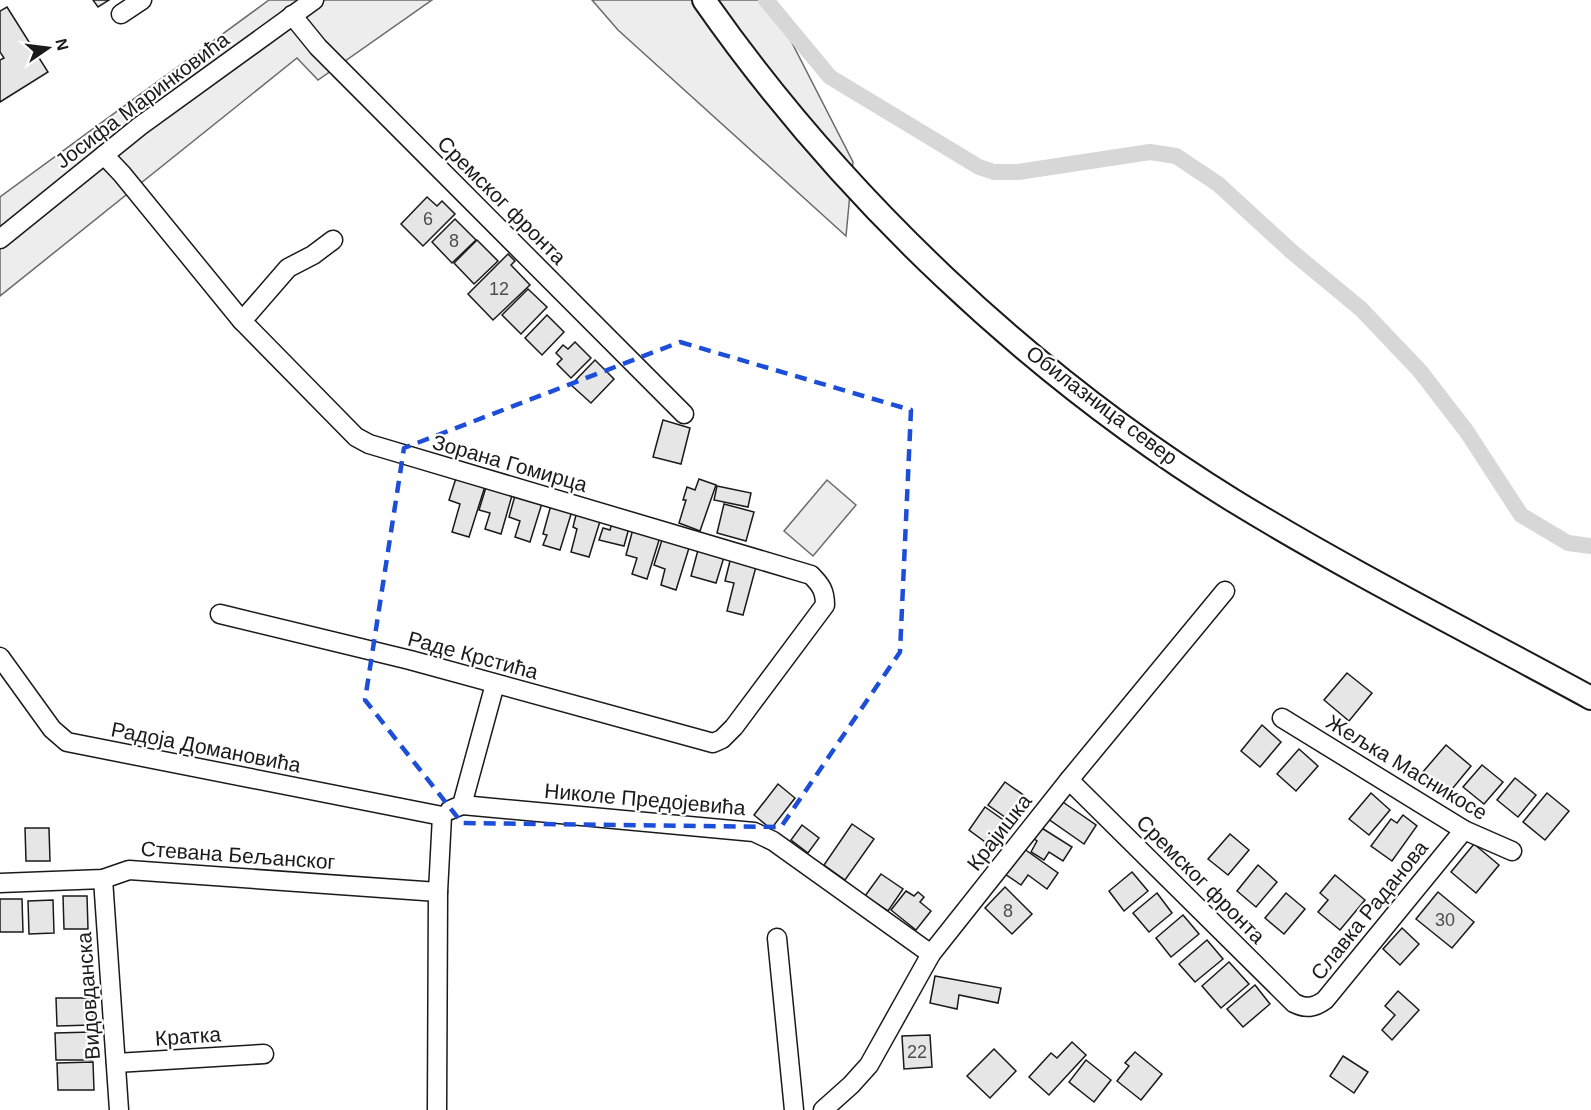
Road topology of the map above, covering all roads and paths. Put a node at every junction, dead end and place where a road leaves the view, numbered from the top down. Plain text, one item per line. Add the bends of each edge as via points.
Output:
1 (142, 0) edge
2 (314, 0) edge
3 (704, 0) edge
4 (121, 14) dead end
5 (292, 15) junction
6 (104, 155) junction
7 (0, 238) edge
8 (333, 240) dead end
9 (242, 321) junction
10 (684, 414) dead end
11 (1225, 591) dead end
12 (220, 614) dead end
13 (2, 662) edge
14 (495, 684) junction
15 (1591, 698) edge
16 (1281, 718) dead end
17 (713, 743) joint
18 (1069, 780) junction
19 (462, 805) junction
20 (442, 816) junction
21 (1464, 830) junction
22 (1512, 851) dead end
23 (103, 879) junction
24 (0, 883) edge
25 (438, 892) junction
26 (777, 938) dead end
27 (931, 954) junction
28 (1303, 1007) joint
29 (264, 1053) dead end
30 (116, 1063) junction
31 (119, 1110) edge
32 (437, 1110) edge
33 (794, 1110) edge
34 (823, 1110) edge

1 - 4 street
2 - 5 street, Јосифа Маринковића
3 - 15 main road, Обилазница север via 797,123 896,229 959,292 1052,371 1125,428 1233,500
5 - 6 street, Јосифа Маринковића
5 - 10 street, Сремског фронта via 334,64
6 - 7 street, Јосифа Маринковића
6 - 9 street, Зорана Гомирца
8 - 9 street via 288,268
9 - 17 street, Зорана Гомирца via 356,437 369,444 811,575 821,585 825,605 734,727
11 - 18 street, Крајишка
12 - 14 street, Раде Крстића
13 - 20 street, Радоја Домановића via 52,729 67,742
14 - 17 street, Раде Крстића
14 - 19 street
16 - 21 street, Жељка Масникосе
18 - 27 street, Крајишка
18 - 28 street, Сремског фронта via 1294,1003
19 - 20 street
19 - 27 street, Николе Предојевића via 754,832 773,841
20 - 25 street
21 - 22 street, Жељка Масникосе
21 - 28 street, Славка Раданова via 1325,1000
23 - 24 street, Стевана Бељанског
23 - 25 street, Стевана Бељанског via 129,870
23 - 30 street, Видовданска
25 - 32 street
26 - 33 street
27 - 34 street, Крајишка via 869,1065
29 - 30 street, Кратка
30 - 31 street, Видовданска

